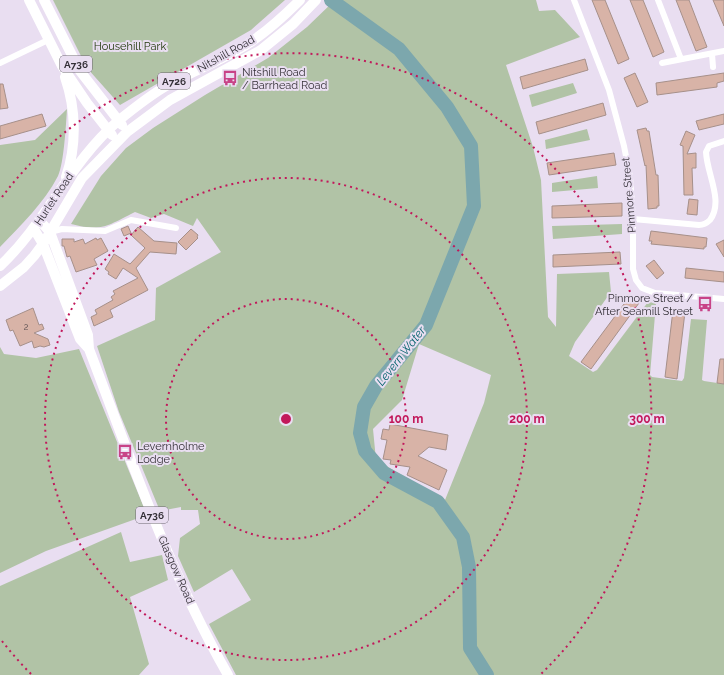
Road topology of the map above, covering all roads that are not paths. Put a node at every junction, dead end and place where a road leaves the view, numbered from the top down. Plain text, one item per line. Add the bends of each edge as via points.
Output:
1 (44, 0) edge
2 (300, 0) edge
3 (316, 0) edge
4 (574, 0) edge
5 (658, 0) edge
6 (32, 1) edge
7 (285, 15) junction
8 (293, 24) junction
9 (48, 40) junction
10 (724, 51) edge
11 (712, 54) junction
12 (681, 58) junction
13 (662, 63) dead end
14 (0, 64) edge
15 (62, 66) junction
16 (714, 67) dead end
17 (81, 72) junction
18 (71, 80) junction
19 (118, 121) junction
20 (108, 130) junction
21 (127, 132) junction
22 (724, 141) edge
23 (117, 142) junction
24 (64, 183) junction
25 (632, 219) junction
26 (37, 225) junction
27 (176, 228) dead end
28 (50, 232) junction
29 (43, 244) junction
30 (0, 266) edge
31 (0, 286) edge
32 (724, 299) edge
33 (89, 349) junction
34 (228, 675) edge

1 - 17 main road, A736
2 - 7 main road, Nitshill Road / A726
3 - 8 main road, Nitshill Road / A726
4 - 25 street, Pinmore Street via 601,66 619,123 630,177
5 - 12 street
6 - 9 main road, A736
7 - 8 main road
7 - 19 main road, Nitshill Road / A726 via 248,44 168,84
8 - 21 main road, Nitshill Road / A726 via 261,50 170,100
9 - 14 street
9 - 15 main road, A736
10 - 11 street
11 - 12 street
11 - 16 street
12 - 13 street
15 - 18 main road, A736
15 - 24 main road, A736 via 70,90 74,125 72,150
17 - 18 main road
17 - 19 main road, A736
18 - 20 main road, A736
19 - 20 main road, Nitshill Road / A726
19 - 21 main road
20 - 23 main road
20 - 24 main road, Hurlet Road / A726 via 86,153
21 - 23 main road, A726
22 - 25 street via 709,146 706,152 719,202 716,213 707,223 699,225
23 - 28 main road, Hurlet Road / A726 via 91,167 69,198
24 - 26 main road, Hurlet Road / A726
25 - 32 street, Pinmore Street via 632,269 638,284 655,293
26 - 28 main road, Glasgow Road
26 - 29 main road, Glasgow Road
26 - 30 main road, Hurlet Road / A726
27 - 28 street via 131,220 105,231 62,229
28 - 29 main road, Hurlet Road / A726
28 - 33 main road, Glasgow Road / A736 via 88,335
29 - 31 main road, Hurlet Road / A726 via 24,267
29 - 33 main road, Glasgow Road / A736 via 80,339
33 - 34 main road, Glasgow Road / A736 via 180,583

